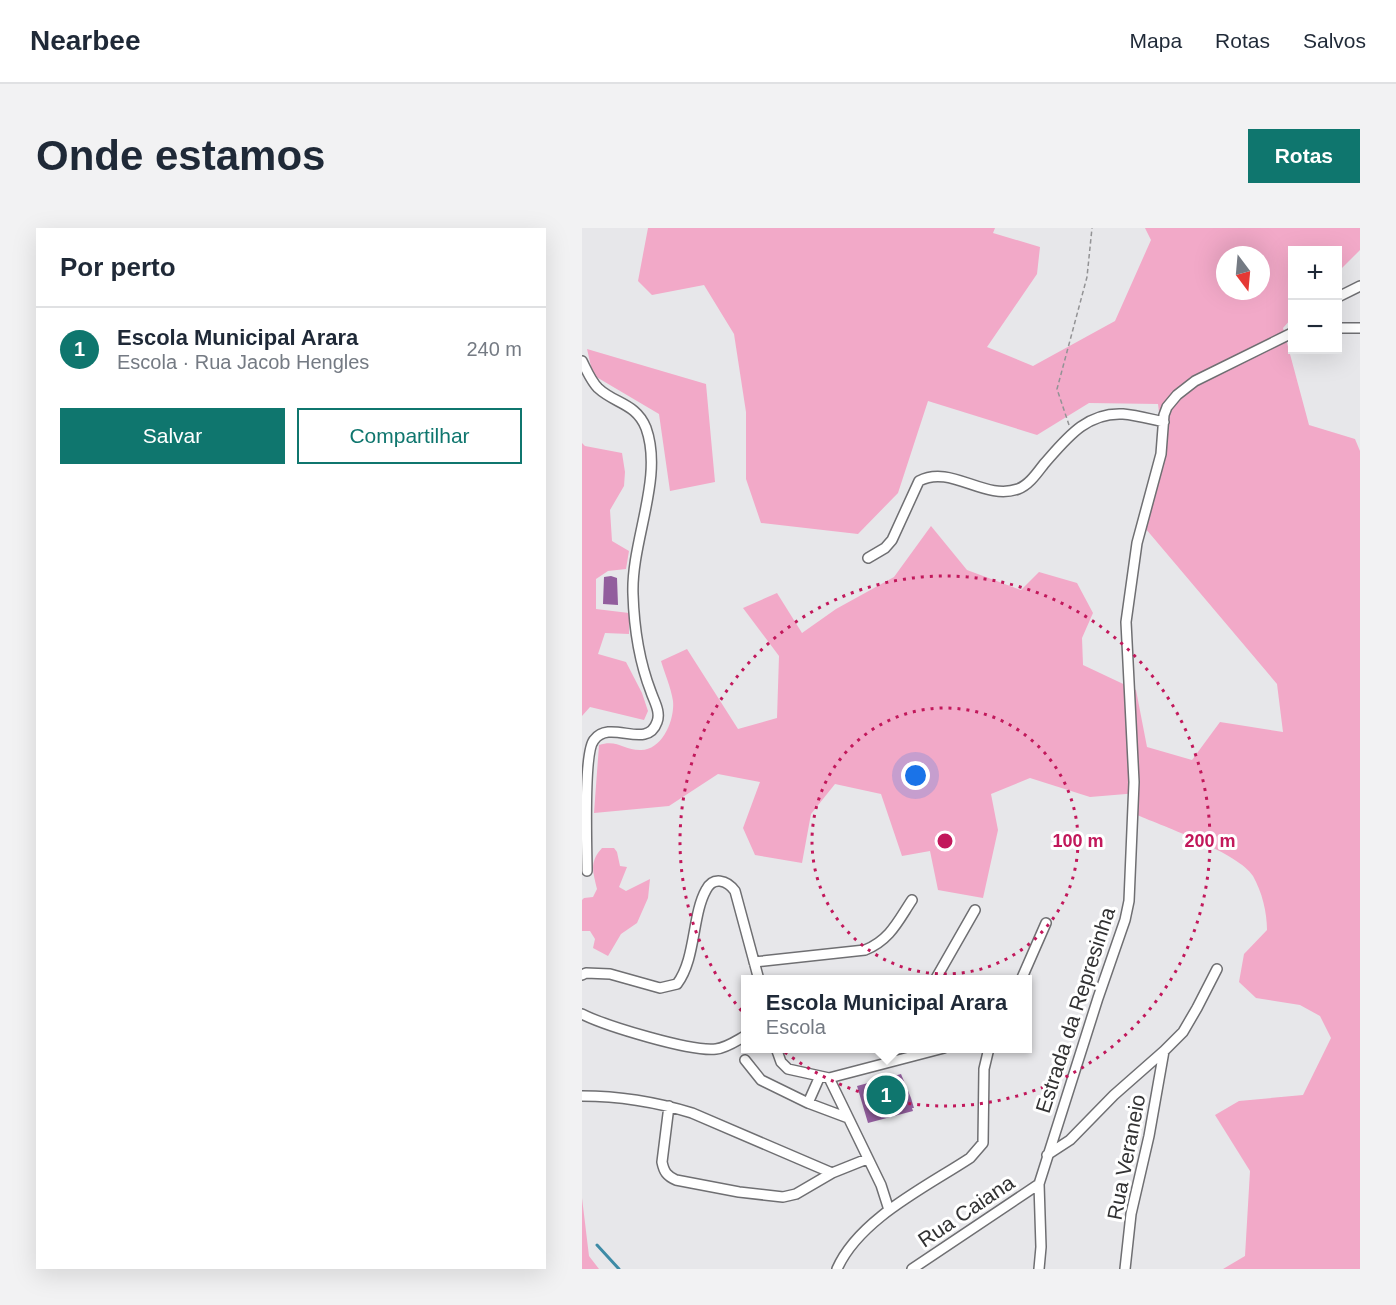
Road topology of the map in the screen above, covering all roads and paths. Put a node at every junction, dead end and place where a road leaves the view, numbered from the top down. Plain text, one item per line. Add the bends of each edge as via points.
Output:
1 (1092, 228) edge
2 (1360, 286) edge
3 (1342, 295) edge
4 (1342, 328) edge
5 (1360, 328) edge
6 (1288, 335) edge
7 (582, 361) edge
8 (1164, 422) junction
9 (1072, 433) junction
10 (868, 558) dead end
11 (587, 871) dead end
12 (912, 900) dead end
13 (975, 910) dead end
14 (1046, 923) dead end
15 (754, 962) junction
16 (1217, 969) dead end
17 (582, 975) edge
18 (758, 975) edge
19 (938, 975) edge
20 (1023, 975) edge
21 (582, 1014) edge
22 (741, 1038) edge
23 (1164, 1051) junction
24 (778, 1053) edge
25 (923, 1053) edge
26 (988, 1053) edge
27 (745, 1060) dead end
28 (825, 1077) junction
29 (582, 1096) edge
30 (808, 1103) junction
31 (669, 1106) junction
32 (848, 1118) junction
33 (1047, 1155) junction
34 (867, 1159) junction
35 (832, 1173) junction
36 (1039, 1184) junction
37 (889, 1210) junction
38 (837, 1269) edge
39 (912, 1269) edge
40 (1039, 1269) edge
41 (1125, 1269) edge

1 - 9 path via 1087,277 1057,389
2 - 3 street
4 - 5 street
6 - 8 street, Estrada da Represinha via 1195,381 1167,407
7 - 11 street via 598,388 640,416 650,440 652,464 632,592 636,636 658,719 648,734 610,731 598,735 591,744
8 - 9 street via 1111,415 1090,420
8 - 33 street, Estrada da Represinha via 1161,454 1137,543 1126,622 1134,782 1129,901
9 - 10 street via 1032,479 1017,490 993,490 945,477 919,481 892,540
12 - 15 street via 886,938 865,950
13 - 19 street
14 - 20 street
15 - 17 street via 735,891 722,880 705,891 685,969 677,984 660,988 610,974
15 - 18 street
16 - 23 street, Rua Veraneio via 1183,1032
21 - 22 street via 703,1049 726,1046
23 - 33 street, Rua Veraneio via 1070,1140
23 - 41 street, Rua Veraneio via 1131,1214
24 - 28 street via 788,1069
25 - 28 street
26 - 37 street via 980,1148
27 - 30 street via 761,1080
28 - 30 street
28 - 32 street
29 - 31 street via 612,1096
30 - 32 street
31 - 35 street
31 - 35 street via 662,1162 664,1171 676,1180 783,1197 796,1194
32 - 34 street
33 - 36 street, Estrada da Represinha
34 - 35 street
34 - 37 street
36 - 39 street, Rua Caiana
36 - 40 street, Estrada da Represinha
37 - 38 street via 863,1233

